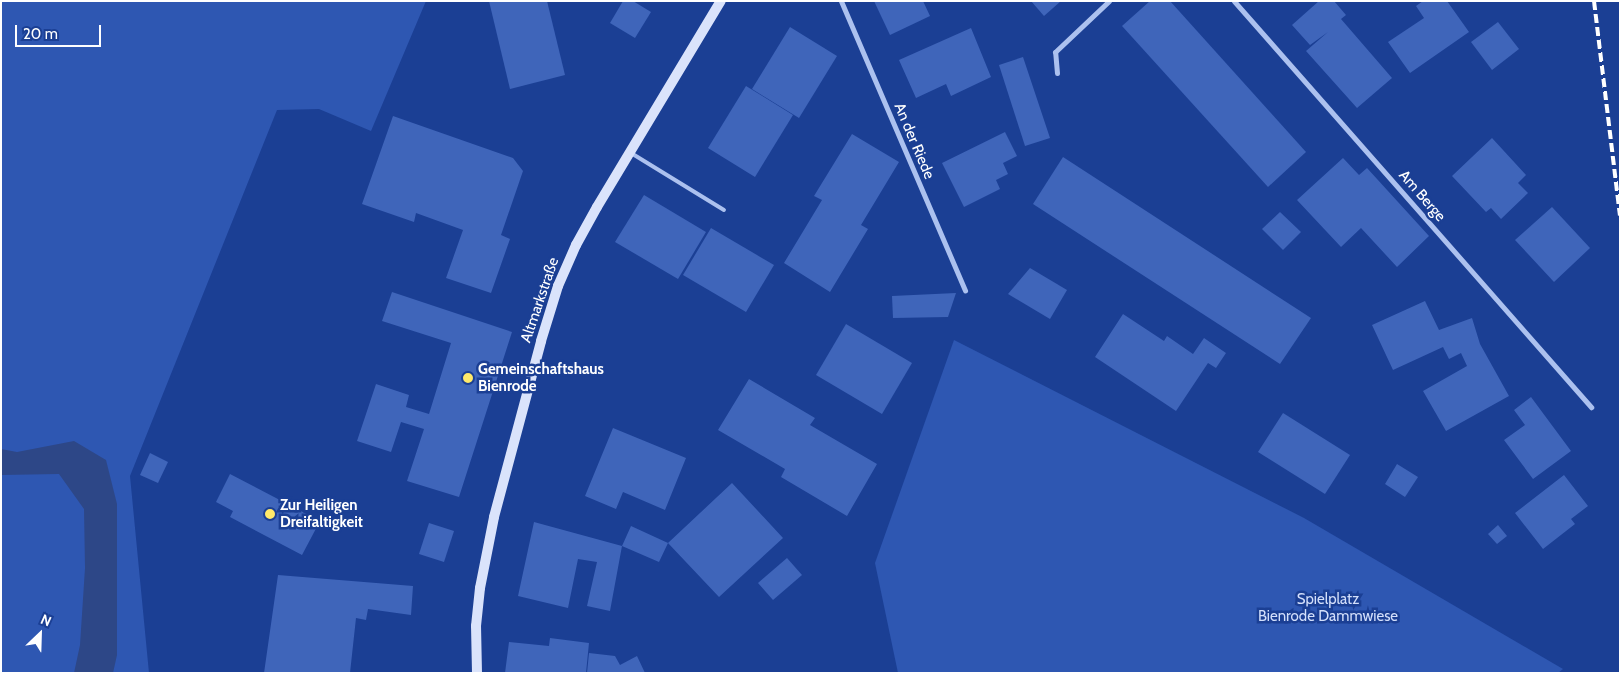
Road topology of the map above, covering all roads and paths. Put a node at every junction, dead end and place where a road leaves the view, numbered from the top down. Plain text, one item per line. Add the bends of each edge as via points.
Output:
1 (721, 1) edge
2 (841, 1) edge
3 (1109, 1) edge
4 (1234, 1) edge
5 (1057, 73) dead end
6 (629, 152) junction
7 (724, 210) dead end
8 (965, 291) dead end
9 (1591, 407) dead end
10 (477, 673) edge

1 - 6 main road, Altmarkstraße
2 - 8 street, An der Riede
3 - 5 street via 1055,52
4 - 9 street, Am Berge
6 - 7 lane
6 - 10 main road, Altmarkstraße via 576,246 558,286 541,341 494,517 480,588 476,626

